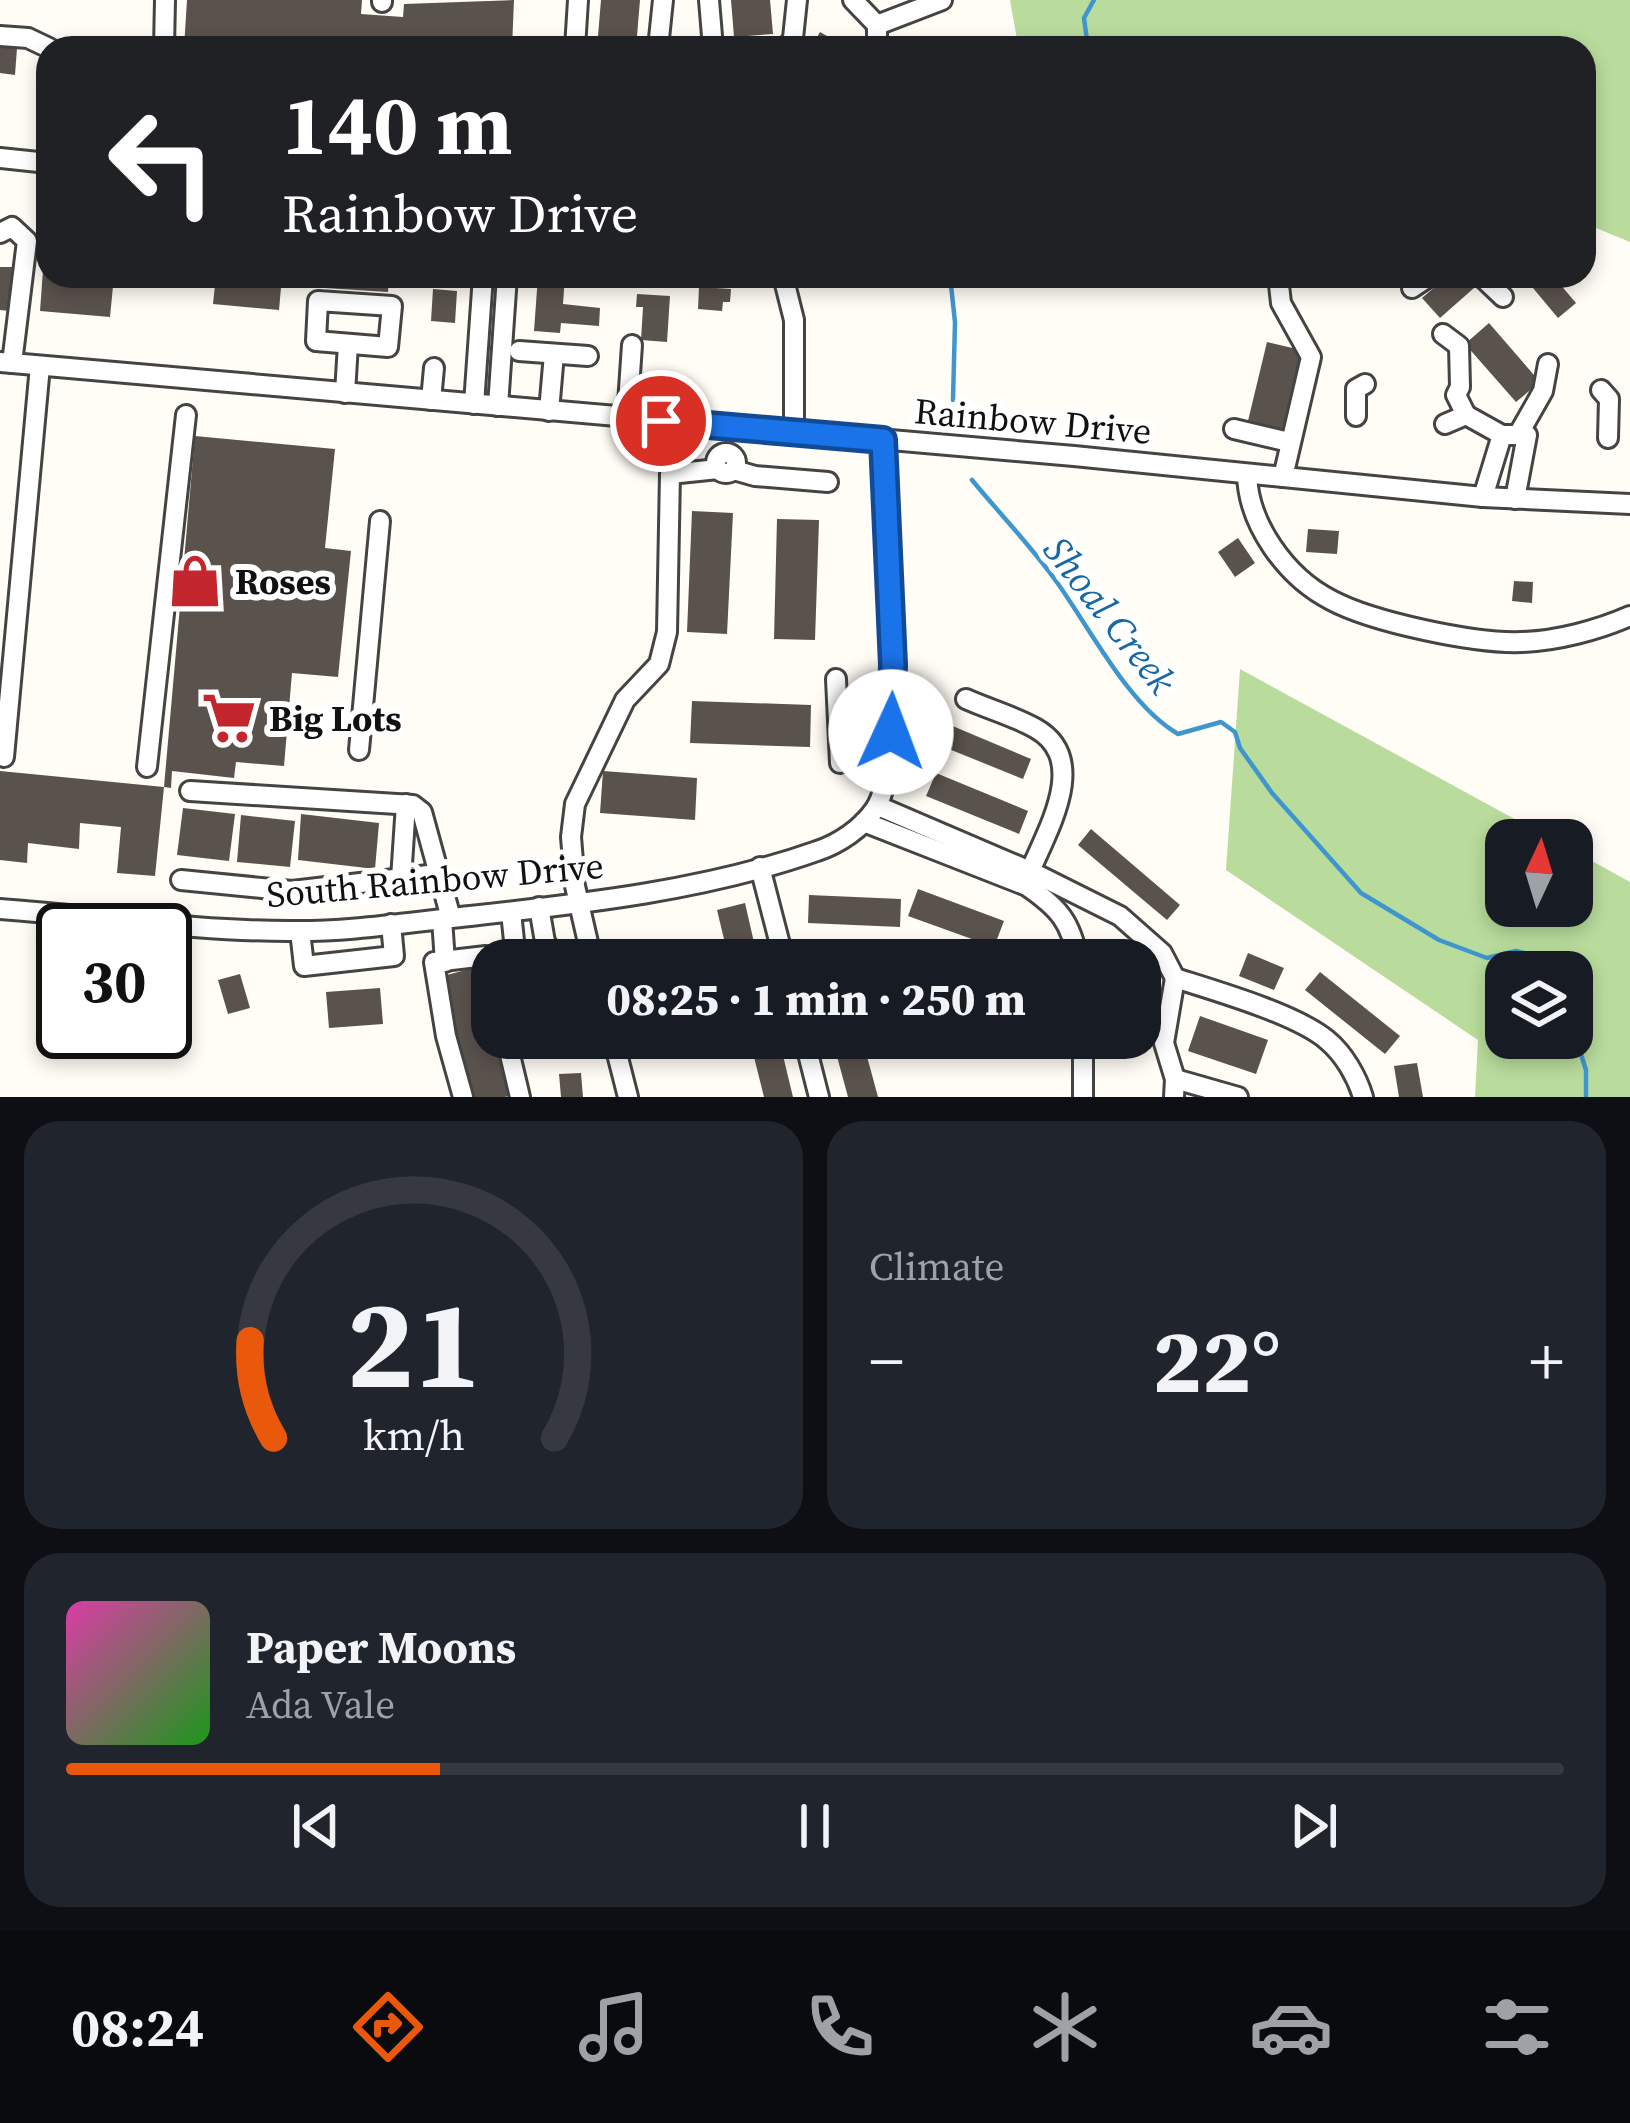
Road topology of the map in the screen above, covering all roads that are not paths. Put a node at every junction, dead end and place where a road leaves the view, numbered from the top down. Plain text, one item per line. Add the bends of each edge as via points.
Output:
1 (165, 0) edge
2 (578, 0) edge
3 (663, 0) edge
4 (709, 0) edge
5 (796, 0) edge
6 (853, 0) edge
7 (941, 0) edge
8 (877, 25) junction
9 (0, 36) edge
10 (164, 36) edge
11 (576, 36) edge
12 (659, 36) edge
13 (712, 36) edge
14 (793, 36) edge
15 (877, 36) edge
16 (36, 42) edge
17 (0, 148) edge
18 (0, 158) edge
19 (36, 162) edge
20 (0, 233) edge
21 (482, 288) edge
22 (506, 288) edge
23 (786, 288) edge
24 (1279, 288) edge
25 (1494, 288) edge
26 (1503, 297) dead end
27 (1443, 334) dead end
28 (348, 344) junction
29 (632, 345) dead end
30 (519, 351) dead end
31 (554, 354) junction
32 (588, 356) dead end
33 (6, 362) edge
34 (1547, 364) dead end
35 (40, 366) junction
36 (434, 368) dead end
37 (1365, 384) dead end
38 (1601, 390) dead end
39 (345, 393) junction
40 (430, 400) junction
41 (474, 404) junction
42 (498, 406) junction
43 (549, 410) junction
44 (185, 415) dead end
45 (1466, 415) junction
46 (1356, 416) dead end
47 (627, 418) junction
48 (1445, 424) dead end
49 (728, 428) junction
50 (1234, 429) dead end
51 (794, 433) junction
52 (1516, 435) junction
53 (1608, 437) dead end
54 (883, 440) junction
55 (1288, 442) junction
56 (726, 464) junction
57 (1247, 474) junction
58 (1283, 477) junction
59 (828, 482) dead end
60 (1483, 497) junction
61 (1515, 499) junction
62 (1630, 504) edge
63 (380, 521) dead end
64 (1630, 616) edge
65 (836, 679) dead end
66 (965, 699) dead end
67 (359, 750) dead end
68 (4, 757) dead end
69 (840, 763) dead end
70 (147, 767) dead end
71 (190, 791) dead end
72 (406, 804) junction
73 (878, 806) junction
74 (864, 822) junction
75 (760, 867) junction
76 (437, 874) junction
77 (1027, 878) junction
78 (401, 879) junction
79 (181, 880) dead end
80 (260, 888) junction
81 (578, 905) junction
82 (0, 908) edge
83 (539, 908) junction
84 (511, 911) junction
85 (446, 918) junction
86 (391, 924) junction
87 (260, 931) junction
88 (300, 932) junction
89 (515, 939) edge
90 (544, 939) edge
91 (587, 939) edge
92 (779, 939) edge
93 (1074, 939) edge
94 (471, 958) edge
95 (445, 962) junction
96 (1175, 978) junction
97 (511, 1059) edge
98 (618, 1059) edge
99 (809, 1059) edge
100 (1083, 1059) edge
101 (1174, 1088) edge
102 (463, 1097) edge
103 (520, 1097) edge
104 (628, 1097) edge
105 (819, 1097) edge
106 (1083, 1097) edge
107 (1238, 1097) edge
108 (1363, 1097) edge

1 - 10 street
2 - 11 street
3 - 12 street
4 - 13 street
5 - 14 street
6 - 8 street
7 - 8 street
8 - 15 street
9 - 16 street
17 - 18 street
18 - 19 street
20 - 33 street via 11,227 27,241
21 - 41 street
22 - 42 street
23 - 51 street via 794,320
24 - 55 street via 1311,357
25 - 26 street
27 - 45 street via 1459,346 1456,395
28 - 28 street via 388,347 392,306 318,301 316,341
28 - 39 street
29 - 47 street
30 - 31 street
31 - 32 street
31 - 43 street
33 - 35 street, Rainbow Drive
34 - 52 street via 1543,392
35 - 39 street, Rainbow Drive
35 - 68 street
36 - 40 street
37 - 46 street via 1356,388
38 - 53 street via 1609,399
39 - 40 street, Rainbow Drive
40 - 41 street, Rainbow Drive
41 - 42 street, Rainbow Drive
42 - 43 street, Rainbow Drive
43 - 47 street, Rainbow Drive
44 - 70 street
45 - 48 street
45 - 52 street
47 - 49 street, Rainbow Drive
49 - 51 street, Rainbow Drive
49 - 56 street
50 - 55 street
51 - 54 street, Rainbow Drive
52 - 60 street
52 - 61 street
54 - 57 street, Rainbow Drive
54 - 73 street, South Rainbow Drive via 893,665 891,766
55 - 58 street
56 - 59 street via 755,476
56 - 81 street via 670,474 667,632 658,664 626,700 574,804
57 - 58 street, Rainbow Drive
57 - 64 street via 1271,548 1330,600 1481,641 1545,639
58 - 60 street, Rainbow Drive
60 - 61 street, Rainbow Drive
61 - 62 street, Rainbow Drive
63 - 67 street
65 - 69 street
66 - 77 street via 1039,730 1063,769 1063,792
71 - 72 street
72 - 76 street via 422,812
72 - 78 street
73 - 74 street, South Rainbow Drive
73 - 77 street
74 - 75 street, South Rainbow Drive via 821,850
74 - 77 street
75 - 81 street, South Rainbow Drive
75 - 92 street
76 - 78 street
76 - 85 street
77 - 93 street
77 - 96 street via 1120,916 1162,953
78 - 80 street
79 - 80 street
80 - 87 street
81 - 83 street, South Rainbow Drive
81 - 91 street
82 - 87 street, South Rainbow Drive
83 - 84 street, South Rainbow Drive
83 - 90 street
84 - 85 street, South Rainbow Drive
84 - 89 street
85 - 86 street, South Rainbow Drive
85 - 95 street
86 - 88 street, South Rainbow Drive
86 - 88 street via 394,956 304,965
87 - 88 street, South Rainbow Drive
94 - 95 street
95 - 102 street via 434,962
96 - 101 street via 1164,1043
96 - 108 street via 1327,1040
97 - 103 street
98 - 104 street
99 - 105 street
100 - 106 street
101 - 107 street

